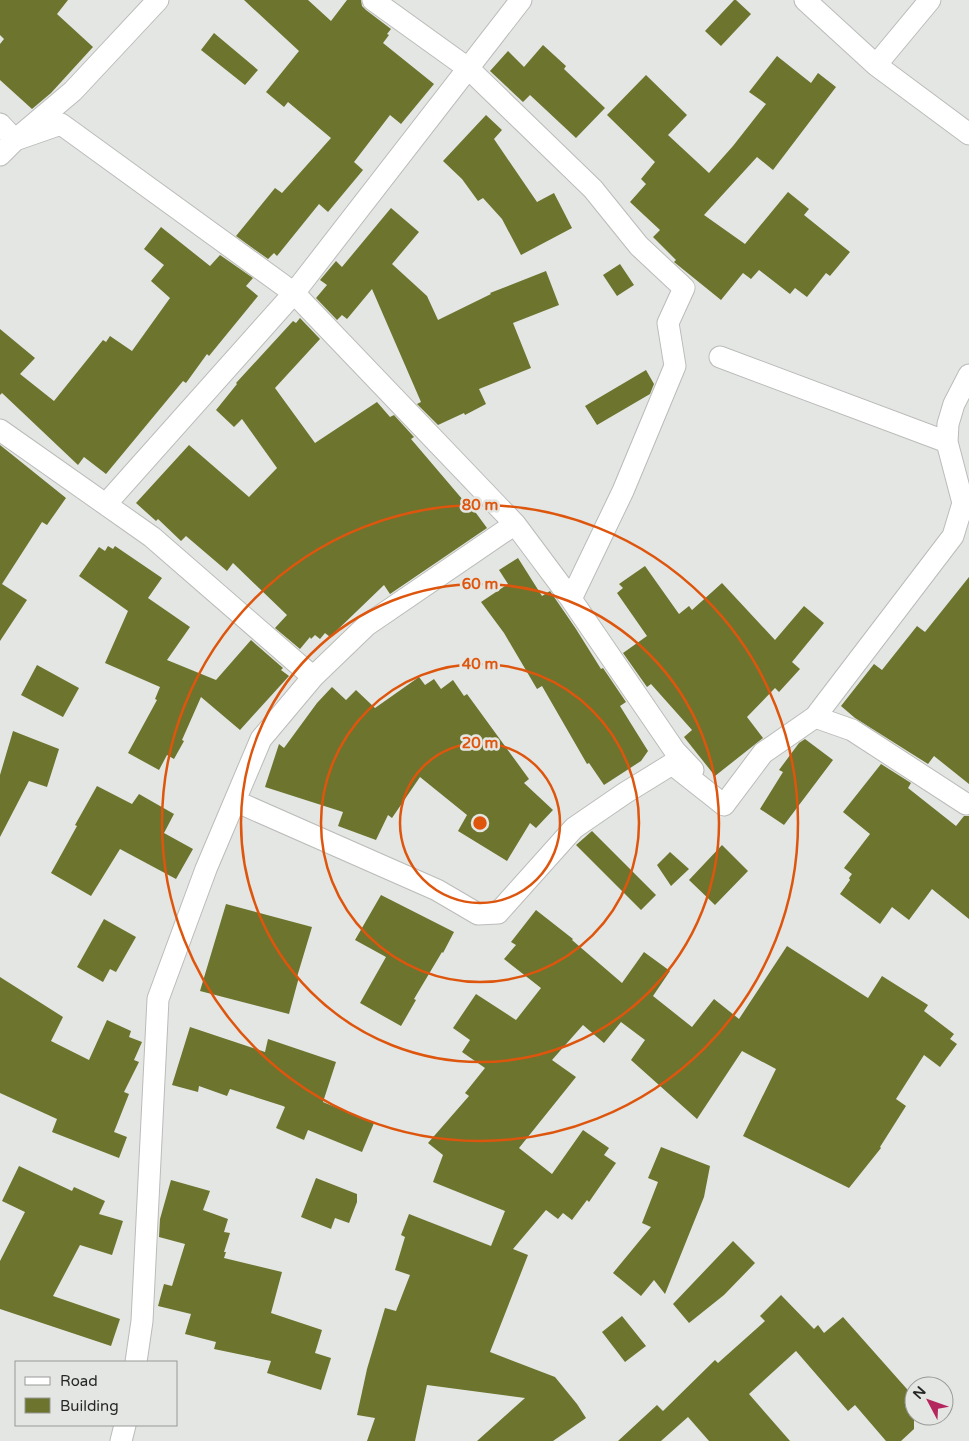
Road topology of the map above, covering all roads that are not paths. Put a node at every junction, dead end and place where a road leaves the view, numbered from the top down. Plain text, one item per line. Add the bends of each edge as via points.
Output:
1 (158, 0) edge
2 (373, 0) edge
3 (521, 0) edge
4 (805, 0) edge
5 (930, 0) edge
6 (876, 65) junction
7 (469, 69) junction
8 (0, 124) edge
9 (969, 134) edge
10 (15, 140) junction
11 (0, 155) edge
12 (294, 293) junction
13 (720, 358) dead end
14 (969, 375) edge
15 (0, 430) edge
16 (947, 442) junction
17 (106, 504) junction
18 (966, 505) edge
19 (516, 524) junction
20 (571, 599) junction
21 (313, 677) junction
22 (815, 716) junction
23 (235, 801) junction
24 (966, 804) dead end
25 (724, 805) junction
26 (136, 1361) edge
27 (125, 1426) edge
28 (121, 1441) edge

1 - 10 street via 74,91
2 - 7 street
3 - 7 street
4 - 6 street
5 - 6 street
6 - 9 street
7 - 12 street
7 - 20 street via 593,189 639,246 684,288 668,323 675,366 623,491
8 - 10 street
10 - 11 street
10 - 12 street via 61,124
12 - 17 street
12 - 19 street
13 - 16 street
14 - 16 street via 954,404
15 - 17 street
16 - 18 street
17 - 21 street via 152,537
18 - 22 street via 953,536
19 - 20 street
19 - 21 street via 367,625
20 - 25 street via 675,751
21 - 23 street via 261,739
22 - 24 street via 852,730
22 - 25 street via 763,753
23 - 25 street via 437,890 478,914 498,913 574,828 672,764
23 - 26 street via 158,998 142,1321
27 - 28 street

